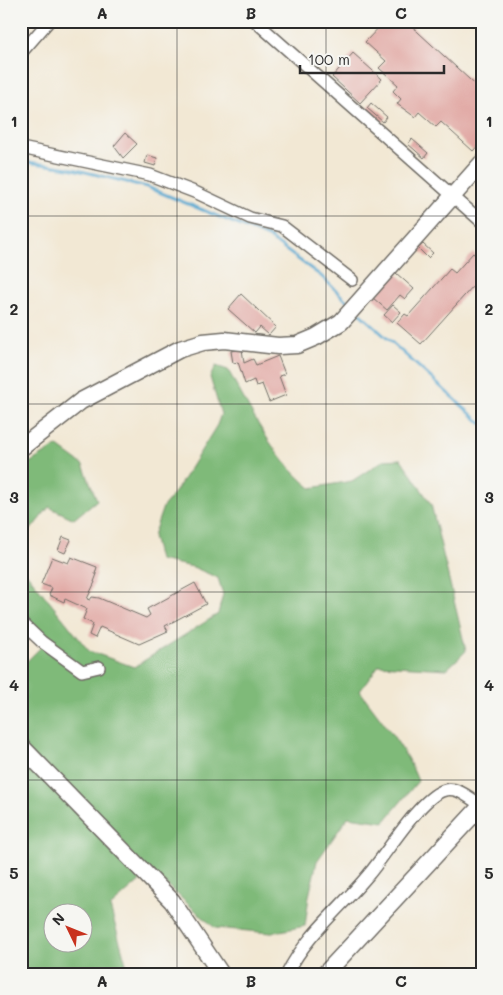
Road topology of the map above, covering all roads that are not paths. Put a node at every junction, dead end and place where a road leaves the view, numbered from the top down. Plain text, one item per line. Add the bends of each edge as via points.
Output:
1 (50, 21) edge
2 (255, 21) edge
3 (21, 53) edge
4 (21, 148) edge
5 (482, 163) edge
6 (452, 196) junction
7 (482, 222) edge
8 (352, 280) dead end
9 (21, 448) edge
10 (21, 622) edge
11 (99, 667) dead end
12 (21, 746) edge
13 (479, 808) edge
14 (221, 974) edge
15 (287, 974) edge
16 (325, 974) edge

1 - 3 street
2 - 6 street
4 - 8 street via 150,175 197,192 250,218 282,226
5 - 6 street
6 - 7 street
6 - 9 street via 341,322 316,337 297,345 224,340 180,349 81,401
10 - 11 street via 82,672
12 - 14 street via 172,901
13 - 15 street via 479,804 458,790 443,790 433,796 402,830 370,874 304,944
13 - 16 street

